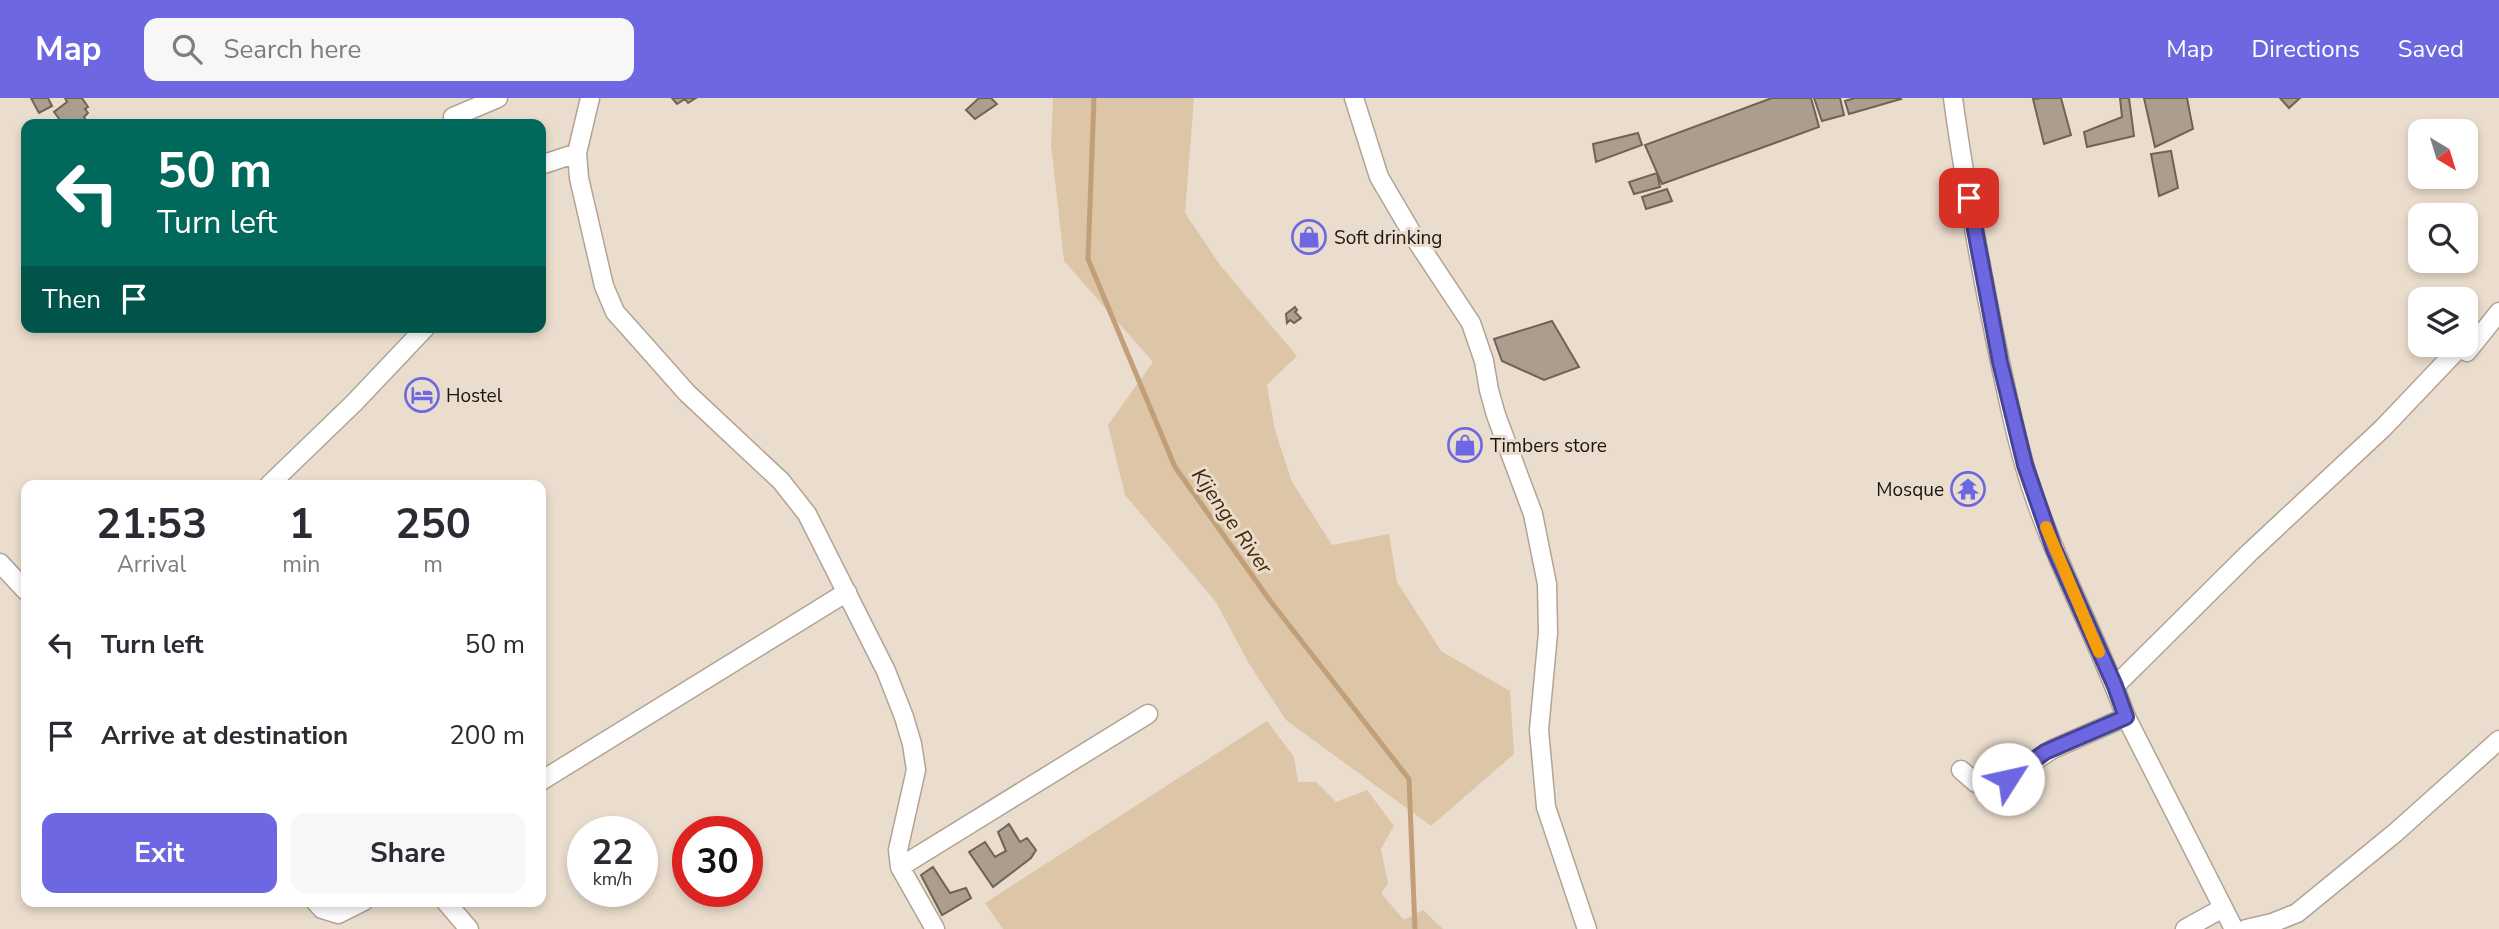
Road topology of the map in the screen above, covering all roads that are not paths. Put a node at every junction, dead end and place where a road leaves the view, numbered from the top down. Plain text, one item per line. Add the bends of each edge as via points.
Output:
1 (498, 98) edge
2 (590, 98) edge
3 (1354, 98) edge
4 (1953, 98) edge
5 (453, 117) dead end
6 (577, 153) junction
7 (546, 163) edge
8 (2499, 312) edge
9 (420, 333) edge
10 (274, 480) edge
11 (0, 563) edge
12 (21, 586) edge
13 (847, 592) junction
14 (2115, 686) junction
15 (1148, 714) dead end
16 (2126, 717) junction
17 (2499, 740) edge
18 (1961, 770) dead end
19 (546, 777) edge
20 (900, 867) junction
21 (321, 907) edge
22 (352, 907) edge
23 (450, 907) edge
24 (2223, 908) junction
25 (469, 929) edge
26 (934, 929) edge
27 (1587, 929) edge
28 (2185, 929) edge
29 (2234, 929) edge
30 (2246, 929) edge

1 - 5 street
2 - 6 street
3 - 27 street via 1379,177 1471,323 1496,415 1533,514 1547,584 1548,633 1539,730 1546,807
4 - 14 street via 2000,362 2025,465 2054,549
6 - 7 street
6 - 13 street via 592,244 615,312 687,393 781,481 807,514
8 - 14 street
9 - 10 street
11 - 12 street
13 - 19 street
13 - 20 street via 886,671 912,744 916,770 898,849
14 - 16 street
15 - 20 street
16 - 18 street via 2045,752 1998,783 1976,783
16 - 24 street
17 - 30 street via 2297,913
20 - 26 street
21 - 22 street via 338,914
23 - 25 street
24 - 28 street
24 - 29 street

